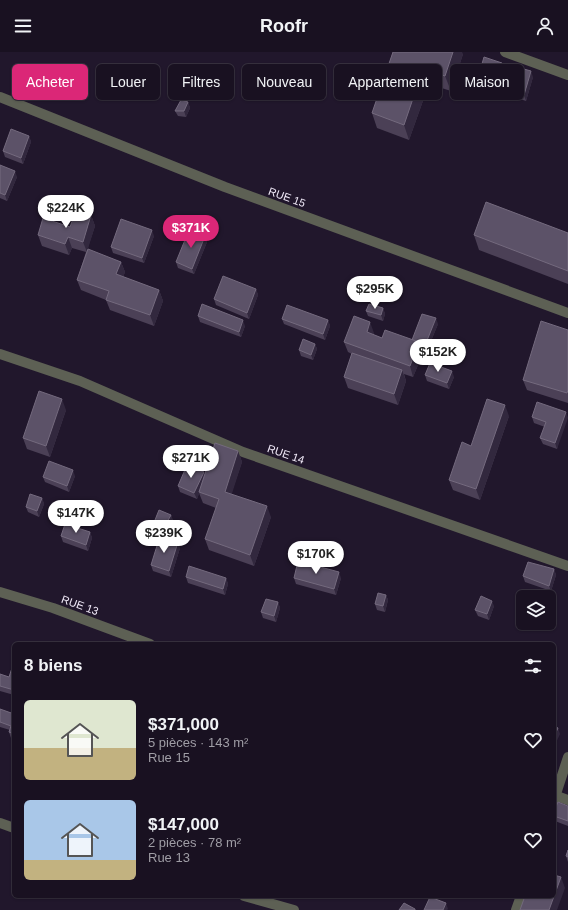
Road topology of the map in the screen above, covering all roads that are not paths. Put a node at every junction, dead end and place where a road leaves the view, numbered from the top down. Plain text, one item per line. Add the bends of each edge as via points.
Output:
1 (506, 52) edge
2 (568, 75) edge
3 (0, 97) edge
4 (568, 313) edge
5 (0, 354) edge
6 (568, 566) edge
7 (0, 592) edge
8 (145, 642) edge
9 (568, 757) edge
10 (556, 791) edge
11 (556, 797) edge
12 (568, 800) edge
13 (0, 822) edge
14 (12, 827) edge
15 (251, 898) edge
16 (520, 898) edge
17 (294, 910) edge
18 (516, 910) edge

1 - 2 street
3 - 4 street, RUE 15 via 225,188
5 - 6 street, RUE 14 via 80,381 243,452
7 - 8 street, RUE 13 via 53,608
9 - 10 street
11 - 12 street
13 - 14 street
15 - 17 street
16 - 18 street

